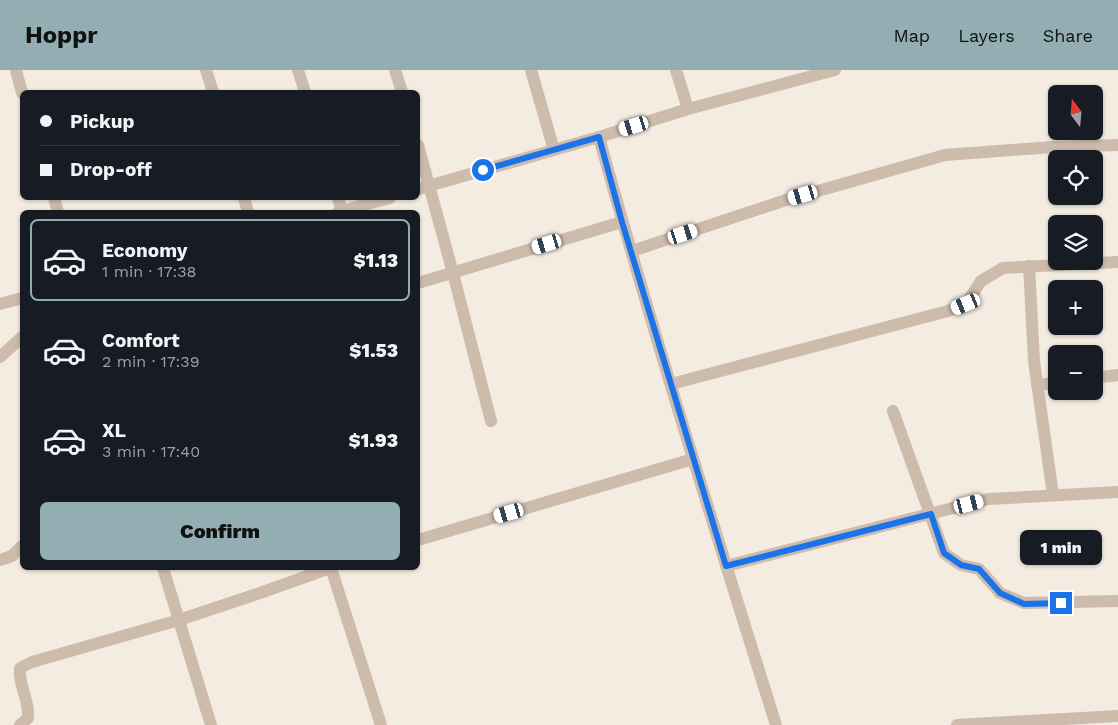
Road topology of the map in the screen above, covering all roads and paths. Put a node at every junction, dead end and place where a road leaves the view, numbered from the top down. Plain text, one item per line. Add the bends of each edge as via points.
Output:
1 (16, 70) edge
2 (206, 70) edge
3 (298, 70) edge
4 (395, 70) edge
5 (531, 70) edge
6 (676, 70) edge
7 (835, 70) edge
8 (21, 90) edge
9 (212, 90) edge
10 (304, 90) edge
11 (401, 90) edge
12 (688, 109) junction
13 (599, 137) junction
14 (1118, 145) edge
15 (554, 150) junction
16 (420, 159) edge
17 (424, 188) edge
18 (383, 200) edge
19 (347, 210) edge
20 (622, 222) junction
21 (632, 251) junction
22 (1118, 262) edge
23 (1028, 266) junction
24 (453, 273) junction
25 (420, 283) edge
26 (20, 299) edge
27 (0, 304) edge
28 (20, 339) edge
29 (0, 357) edge
30 (1118, 376) edge
31 (1103, 377) edge
32 (671, 384) junction
33 (1048, 384) edge
34 (1038, 385) junction
35 (893, 411) dead end
36 (491, 421) dead end
37 (693, 459) junction
38 (1118, 492) edge
39 (1053, 496) junction
40 (931, 514) junction
41 (420, 539) edge
42 (20, 548) edge
43 (0, 560) edge
44 (726, 566) junction
45 (165, 570) edge
46 (325, 570) edge
47 (331, 570) edge
48 (1118, 601) edge
49 (179, 620) junction
50 (1118, 716) edge
51 (20, 725) edge
52 (211, 725) edge
53 (381, 725) edge
54 (776, 725) edge
55 (957, 725) edge

1 - 8 street
2 - 9 street
3 - 10 street
4 - 11 street
5 - 15 street
6 - 12 street
7 - 12 street
12 - 13 street
13 - 15 street
13 - 20 street
14 - 21 street via 945,155 786,200
15 - 17 street
16 - 17 street
17 - 24 street
18 - 19 street
20 - 21 street
20 - 24 street
21 - 32 street
22 - 23 street
23 - 32 street via 1003,268 981,281 966,304 948,311
23 - 34 street
24 - 25 street
24 - 36 street
26 - 27 street
28 - 29 street
30 - 31 street
32 - 37 street
33 - 34 street
34 - 39 street
35 - 40 street
37 - 41 street
37 - 44 street
38 - 39 street
39 - 40 street via 988,500
40 - 44 street
40 - 48 street via 944,553 961,565 979,569 1000,593 1024,604
42 - 43 street via 12,556
44 - 54 street
45 - 49 street
46 - 49 street
47 - 53 street
49 - 51 street via 20,668 19,677 29,707 28,718
49 - 52 street
50 - 55 street

